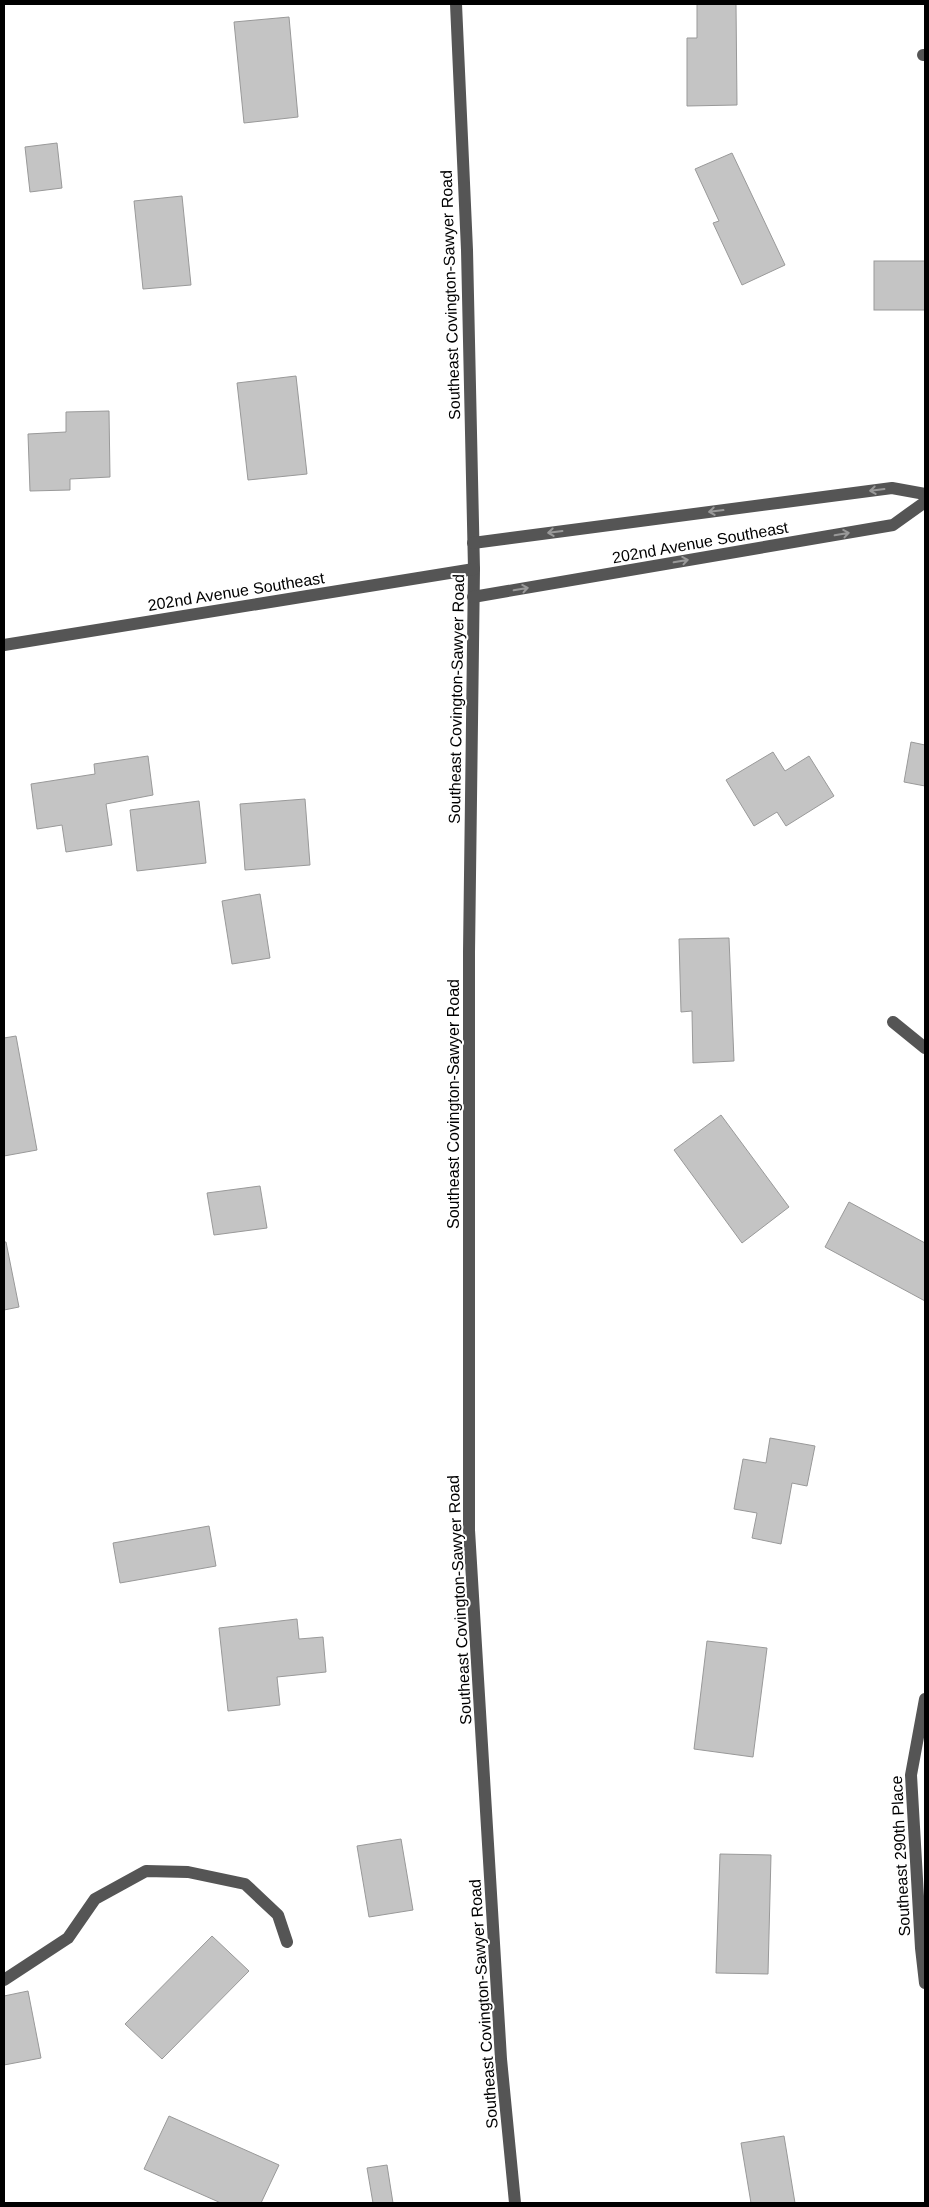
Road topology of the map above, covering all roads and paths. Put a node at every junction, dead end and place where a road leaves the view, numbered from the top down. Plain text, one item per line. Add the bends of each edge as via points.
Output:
1 (456, 4) edge
2 (925, 494) edge
3 (925, 502) edge
4 (473, 543) junction
5 (474, 569) junction
6 (473, 597) junction
7 (4, 645) edge
8 (893, 1022) dead end
9 (925, 1048) edge
10 (925, 1699) edge
11 (287, 1942) dead end
12 (4, 1980) edge
13 (925, 1983) edge
14 (515, 2203) edge

1 - 4 street, Southeast Covington-Sawyer Road via 467,250
2 -> 4 street, 202nd Avenue Southeast via 892,488
6 -> 3 street, 202nd Avenue Southeast via 893,525
4 - 5 street, Southeast Covington-Sawyer Road
5 - 6 street, Southeast Covington-Sawyer Road
5 - 7 street, 202nd Avenue Southeast
6 - 14 street, Southeast Covington-Sawyer Road via 469,1530 501,2059
8 - 9 street
10 - 13 street, Southeast 290th Place via 911,1775
11 - 12 street via 278,1915 245,1884 188,1872 146,1871 95,1899 68,1938

